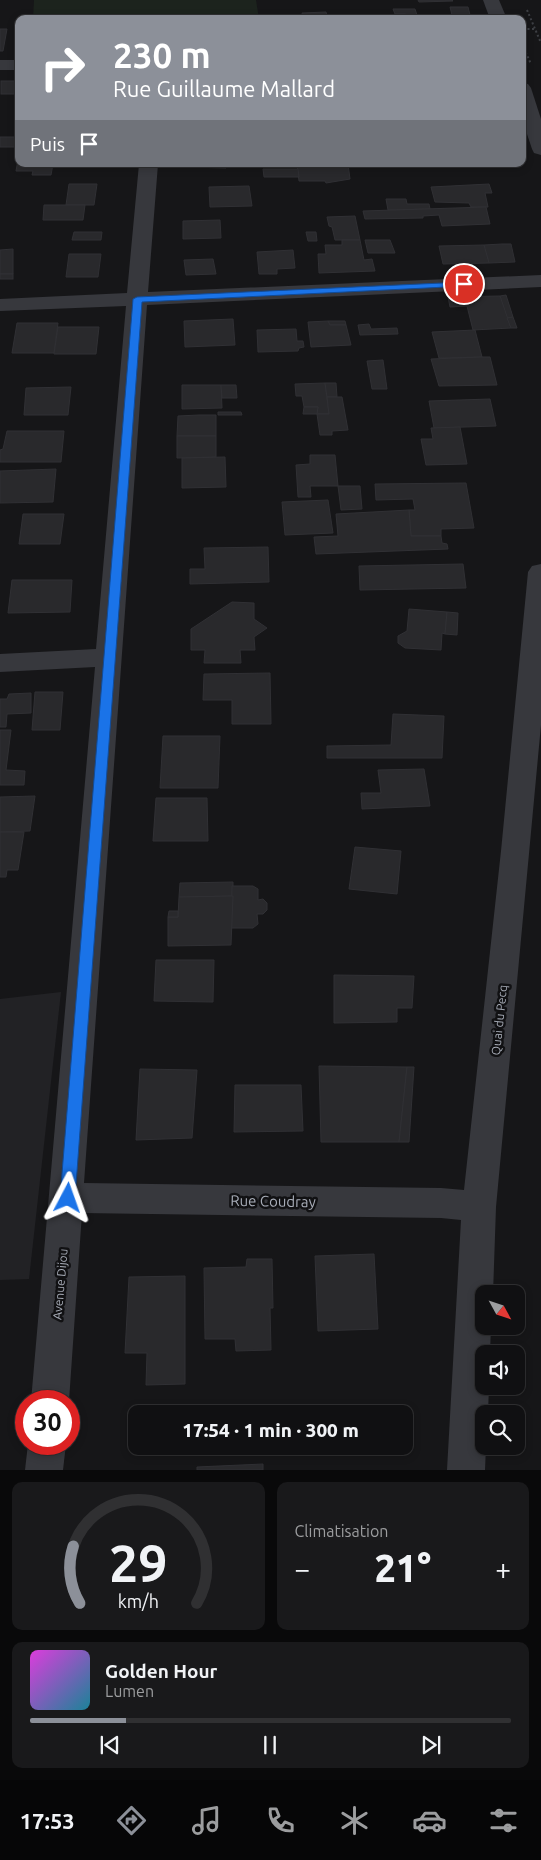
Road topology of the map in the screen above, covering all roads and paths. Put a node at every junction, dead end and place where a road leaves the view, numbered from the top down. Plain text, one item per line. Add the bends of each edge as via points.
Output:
1 (491, 0) edge
2 (526, 7) dead end
3 (497, 15) edge
4 (526, 29) edge
5 (536, 29) junction
6 (541, 42) edge
7 (15, 64) edge
8 (0, 65) edge
9 (526, 101) edge
10 (541, 150) edge
11 (148, 167) edge
12 (541, 281) edge
13 (137, 299) junction
14 (0, 305) edge
15 (541, 572) edge
16 (110, 657) junction
17 (0, 663) edge
18 (68, 1198) junction
19 (479, 1207) junction
20 (51, 1390) edge
21 (46, 1455) edge
22 (44, 1470) edge
23 (466, 1470) edge

1 - 3 street
2 - 5 path
4 - 5 path
5 - 6 path
7 - 8 street
9 - 10 street
11 - 13 street, Avenue Dijou
12 - 13 street
13 - 14 street
13 - 16 street, Avenue Dijou
15 - 19 street, Quai du Pecq
16 - 17 street
16 - 18 street, Avenue Dijou
18 - 19 street, Rue Coudray via 441,1203
18 - 20 street, Avenue Dijou
19 - 23 street, Quai du Pecq
21 - 22 street

